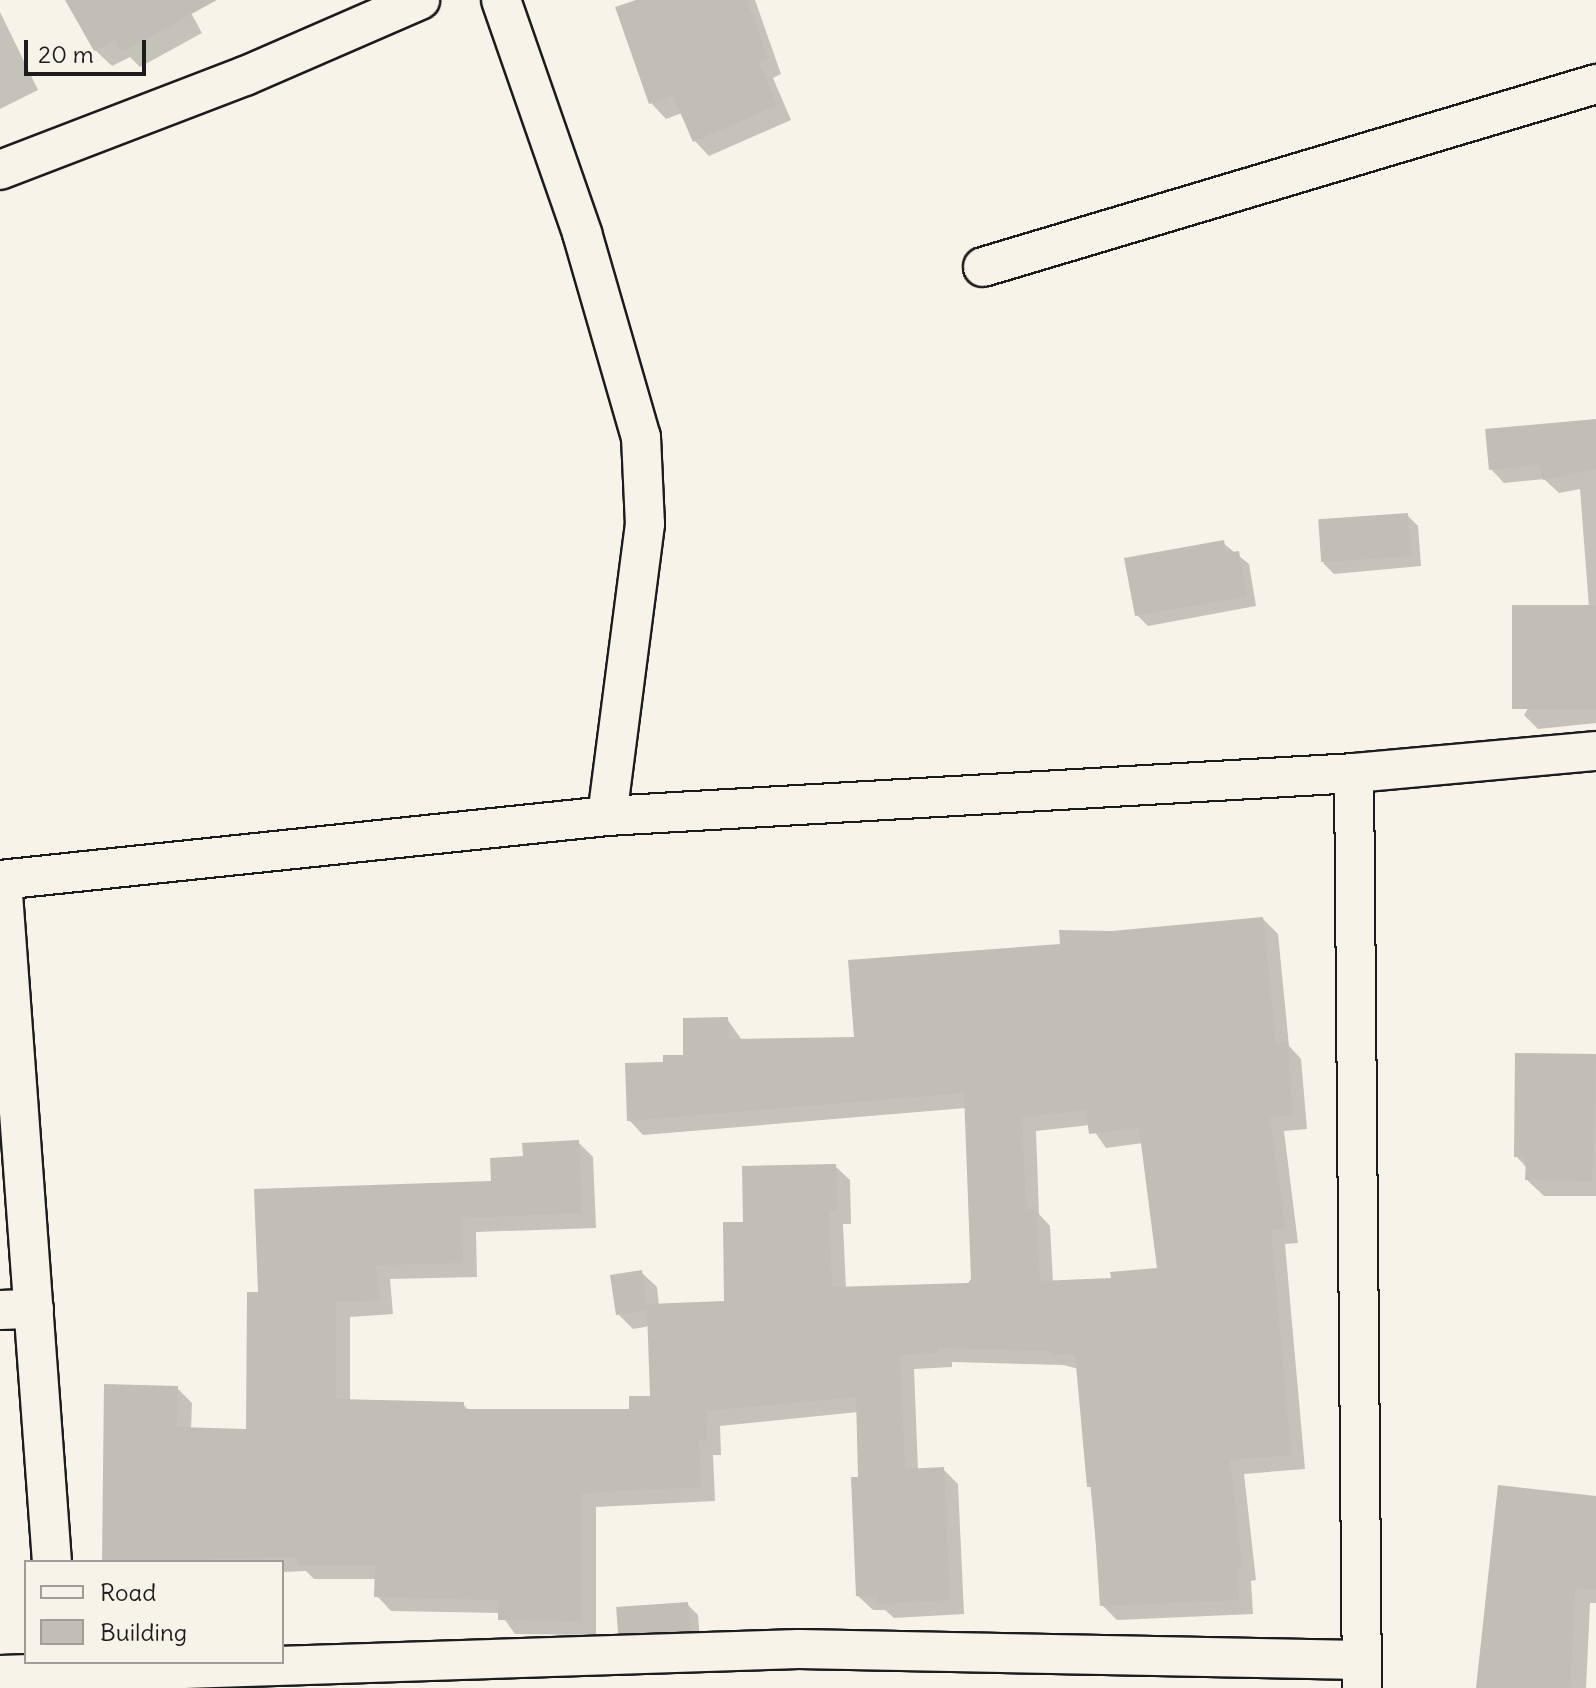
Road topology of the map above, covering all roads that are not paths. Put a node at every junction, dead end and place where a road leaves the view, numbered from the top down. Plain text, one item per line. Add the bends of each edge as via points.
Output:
1 (420, 0) edge
2 (501, 0) edge
3 (1596, 84) edge
4 (0, 170) edge
5 (983, 267) dead end
6 (1596, 751) edge
7 (1354, 773) junction
8 (607, 816) junction
9 (1, 880) edge
10 (17, 1310) edge
11 (52, 1560) edge
12 (284, 1662) edge
13 (216, 1664) edge
14 (60, 1668) edge
15 (1361, 1674) edge
16 (0, 1675) edge

1 - 4 street via 245,76
2 - 8 street via 582,233 641,437 645,524
3 - 5 street
6 - 7 street
7 - 8 street
7 - 15 street
8 - 9 street
9 - 10 street
10 - 11 street
12 - 15 street via 799,1649
13 - 14 street
14 - 16 street

